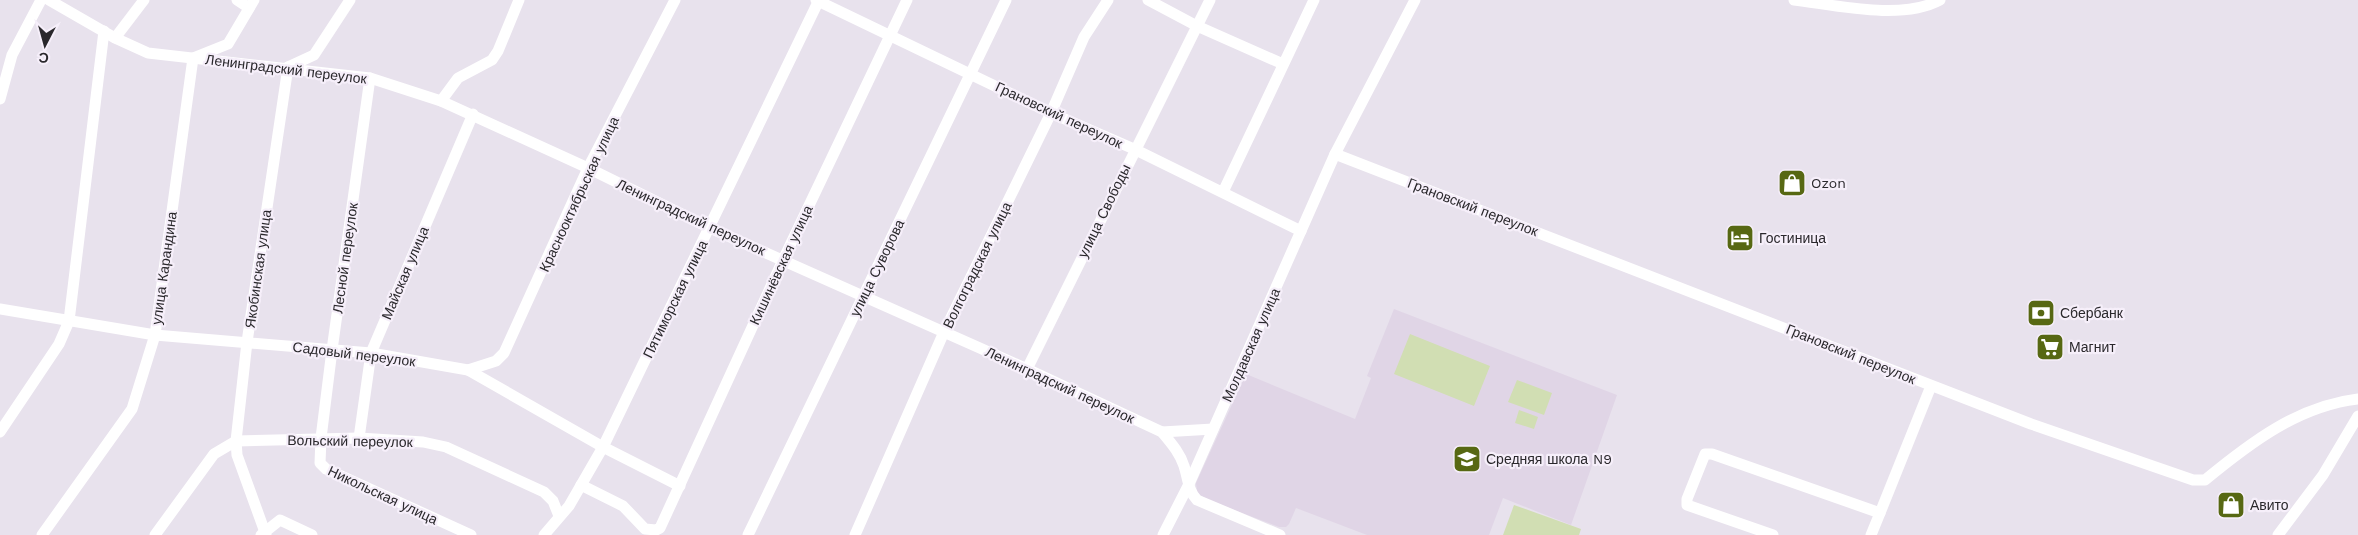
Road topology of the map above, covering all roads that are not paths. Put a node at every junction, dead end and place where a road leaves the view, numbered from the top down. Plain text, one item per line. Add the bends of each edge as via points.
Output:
1 (41, 0) edge
2 (49, 0) edge
3 (144, 0) edge
4 (237, 0) edge
5 (350, 0) edge
6 (519, 0) edge
7 (675, 0) edge
8 (817, 0) edge
9 (907, 0) edge
10 (1006, 0) edge
11 (1108, 0) edge
12 (1148, 0) edge
13 (1210, 0) edge
14 (1314, 0) edge
15 (1415, 0) edge
16 (1794, 0) edge
17 (1940, 0) edge
18 (251, 4) edge
19 (1197, 26) junction
20 (104, 31) junction
21 (890, 36) junction
22 (115, 38) junction
23 (193, 58) junction
24 (1283, 64) junction
25 (288, 67) junction
26 (971, 73) junction
27 (370, 78) junction
28 (0, 99) edge
29 (441, 102) junction
30 (1051, 113) junction
31 (473, 114) junction
32 (1134, 149) junction
33 (1335, 154) junction
34 (588, 168) junction
35 (1223, 192) junction
36 (710, 228) junction
37 (1301, 231) junction
38 (783, 260) junction
39 (864, 296) junction
40 (0, 309) edge
41 (69, 321) junction
42 (944, 332) junction
43 (155, 336) junction
44 (247, 342) junction
45 (332, 350) junction
46 (371, 353) junction
47 (1027, 369) junction
48 (468, 370) junction
49 (1931, 386) junction
50 (2358, 399) edge
51 (2358, 416) edge
52 (1213, 429) junction
53 (0, 432) edge
54 (1162, 432) junction
55 (321, 438) junction
56 (359, 438) junction
57 (236, 441) junction
58 (603, 447) junction
59 (1189, 484) junction
60 (581, 485) junction
61 (680, 486) junction
62 (1880, 513) junction
63 (560, 516) junction
64 (264, 534) edge
65 (42, 535) edge
66 (155, 535) edge
67 (312, 535) edge
68 (471, 535) edge
69 (544, 535) edge
70 (748, 535) edge
71 (855, 535) edge
72 (1164, 535) edge
73 (1280, 535) edge
74 (1773, 535) edge
75 (1871, 535) edge
76 (2278, 535) edge

1 - 28 street via 12,55
2 - 20 street, Ленинградский переулок
3 - 22 street
4 - 18 street
5 - 25 street via 314,55
6 - 29 street via 492,60 458,78
7 - 34 street, Краснооктябрьская улица
8 - 21 street, Грановский переулок
8 - 36 street, Пятиморская улица
9 - 21 street, Кишинёвская улица
10 - 26 street, улица Суворова
11 - 30 street, Волгоградская улица via 1084,37
12 - 19 street
13 - 19 street, улица Свободы
14 - 24 street
15 - 33 street, Молдавская улица
16 - 17 street via 1896,11
18 - 23 street via 228,44
19 - 24 street
19 - 32 street, улица Свободы
20 - 22 street, Ленинградский переулок
20 - 41 street
21 - 26 street, Грановский переулок
21 - 38 street, Кишинёвская улица
22 - 23 street, Ленинградский переулок via 148,53
23 - 25 street, Ленинградский переулок
23 - 43 street, улица Карандина
24 - 35 street
25 - 27 street, Ленинградский переулок
25 - 44 street, Якобинская улица
26 - 30 street, Грановский переулок
26 - 39 street, улица Суворова
27 - 29 street, Ленинградский переулок
27 - 45 street, Лесной переулок
29 - 31 street, Ленинградский переулок
30 - 32 street, Грановский переулок
30 - 42 street, Волгоградская улица
31 - 34 street, Ленинградский переулок
31 - 46 street, Майская улица
32 - 35 street, Грановский переулок
32 - 47 street, улица Свободы
33 - 37 street, Молдавская улица
33 - 49 street, Грановский переулок
34 - 36 street, Ленинградский переулок
34 - 48 street, Краснооктябрьская улица via 504,353 496,361
35 - 37 street, Грановский переулок
36 - 38 street, Ленинградский переулок
36 - 58 street, Пятиморская улица
37 - 52 street, Молдавская улица
38 - 39 street, Ленинградский переулок
38 - 61 street, Кишинёвская улица
39 - 42 street, Ленинградский переулок
39 - 70 street, улица Суворова
40 - 41 street, Садовый переулок
41 - 43 street, Садовый переулок
41 - 53 street via 59,344
42 - 47 street, Ленинградский переулок
42 - 71 street, Волгоградская улица
43 - 44 street, Садовый переулок
43 - 65 street, улица Карандина via 132,409
44 - 45 street, Садовый переулок
44 - 57 street, Якобинская улица
45 - 46 street, Садовый переулок
45 - 55 street, Лесной переулок
46 - 48 street, Садовый переулок
46 - 56 street, Майская улица
47 - 54 street, Ленинградский переулок
48 - 58 street, Садовый переулок
49 - 50 street, Грановский переулок via 2193,480 2205,480 2244,448 2280,425 2318,408
49 - 62 street
51 - 76 street via 2323,475
52 - 54 street
52 - 59 street, Молдавская улица
54 - 59 street, Ленинградский переулок via 1176,449
55 - 56 street, Вольский переулок
55 - 57 street, Вольский переулок
55 - 68 street, Никольская улица via 320,463 323,467
56 - 63 street, Вольский переулок via 423,442 446,447 544,492
57 - 64 street, Якобинская улица via 237,455
57 - 66 street via 214,454
58 - 60 street, Пятиморская улица
58 - 61 street, Садовый переулок
59 - 72 street, Молдавская улица
59 - 73 street, Ленинградский переулок via 1197,500
60 - 61 street, Кишинёвская улица via 623,506 645,529 656,530 660,528
60 - 63 street, Пятиморская улица
62 - 74 street via 1705,454 1686,498 1687,505
62 - 75 street
63 - 69 street, Пятиморская улица
64 - 67 street via 280,520

